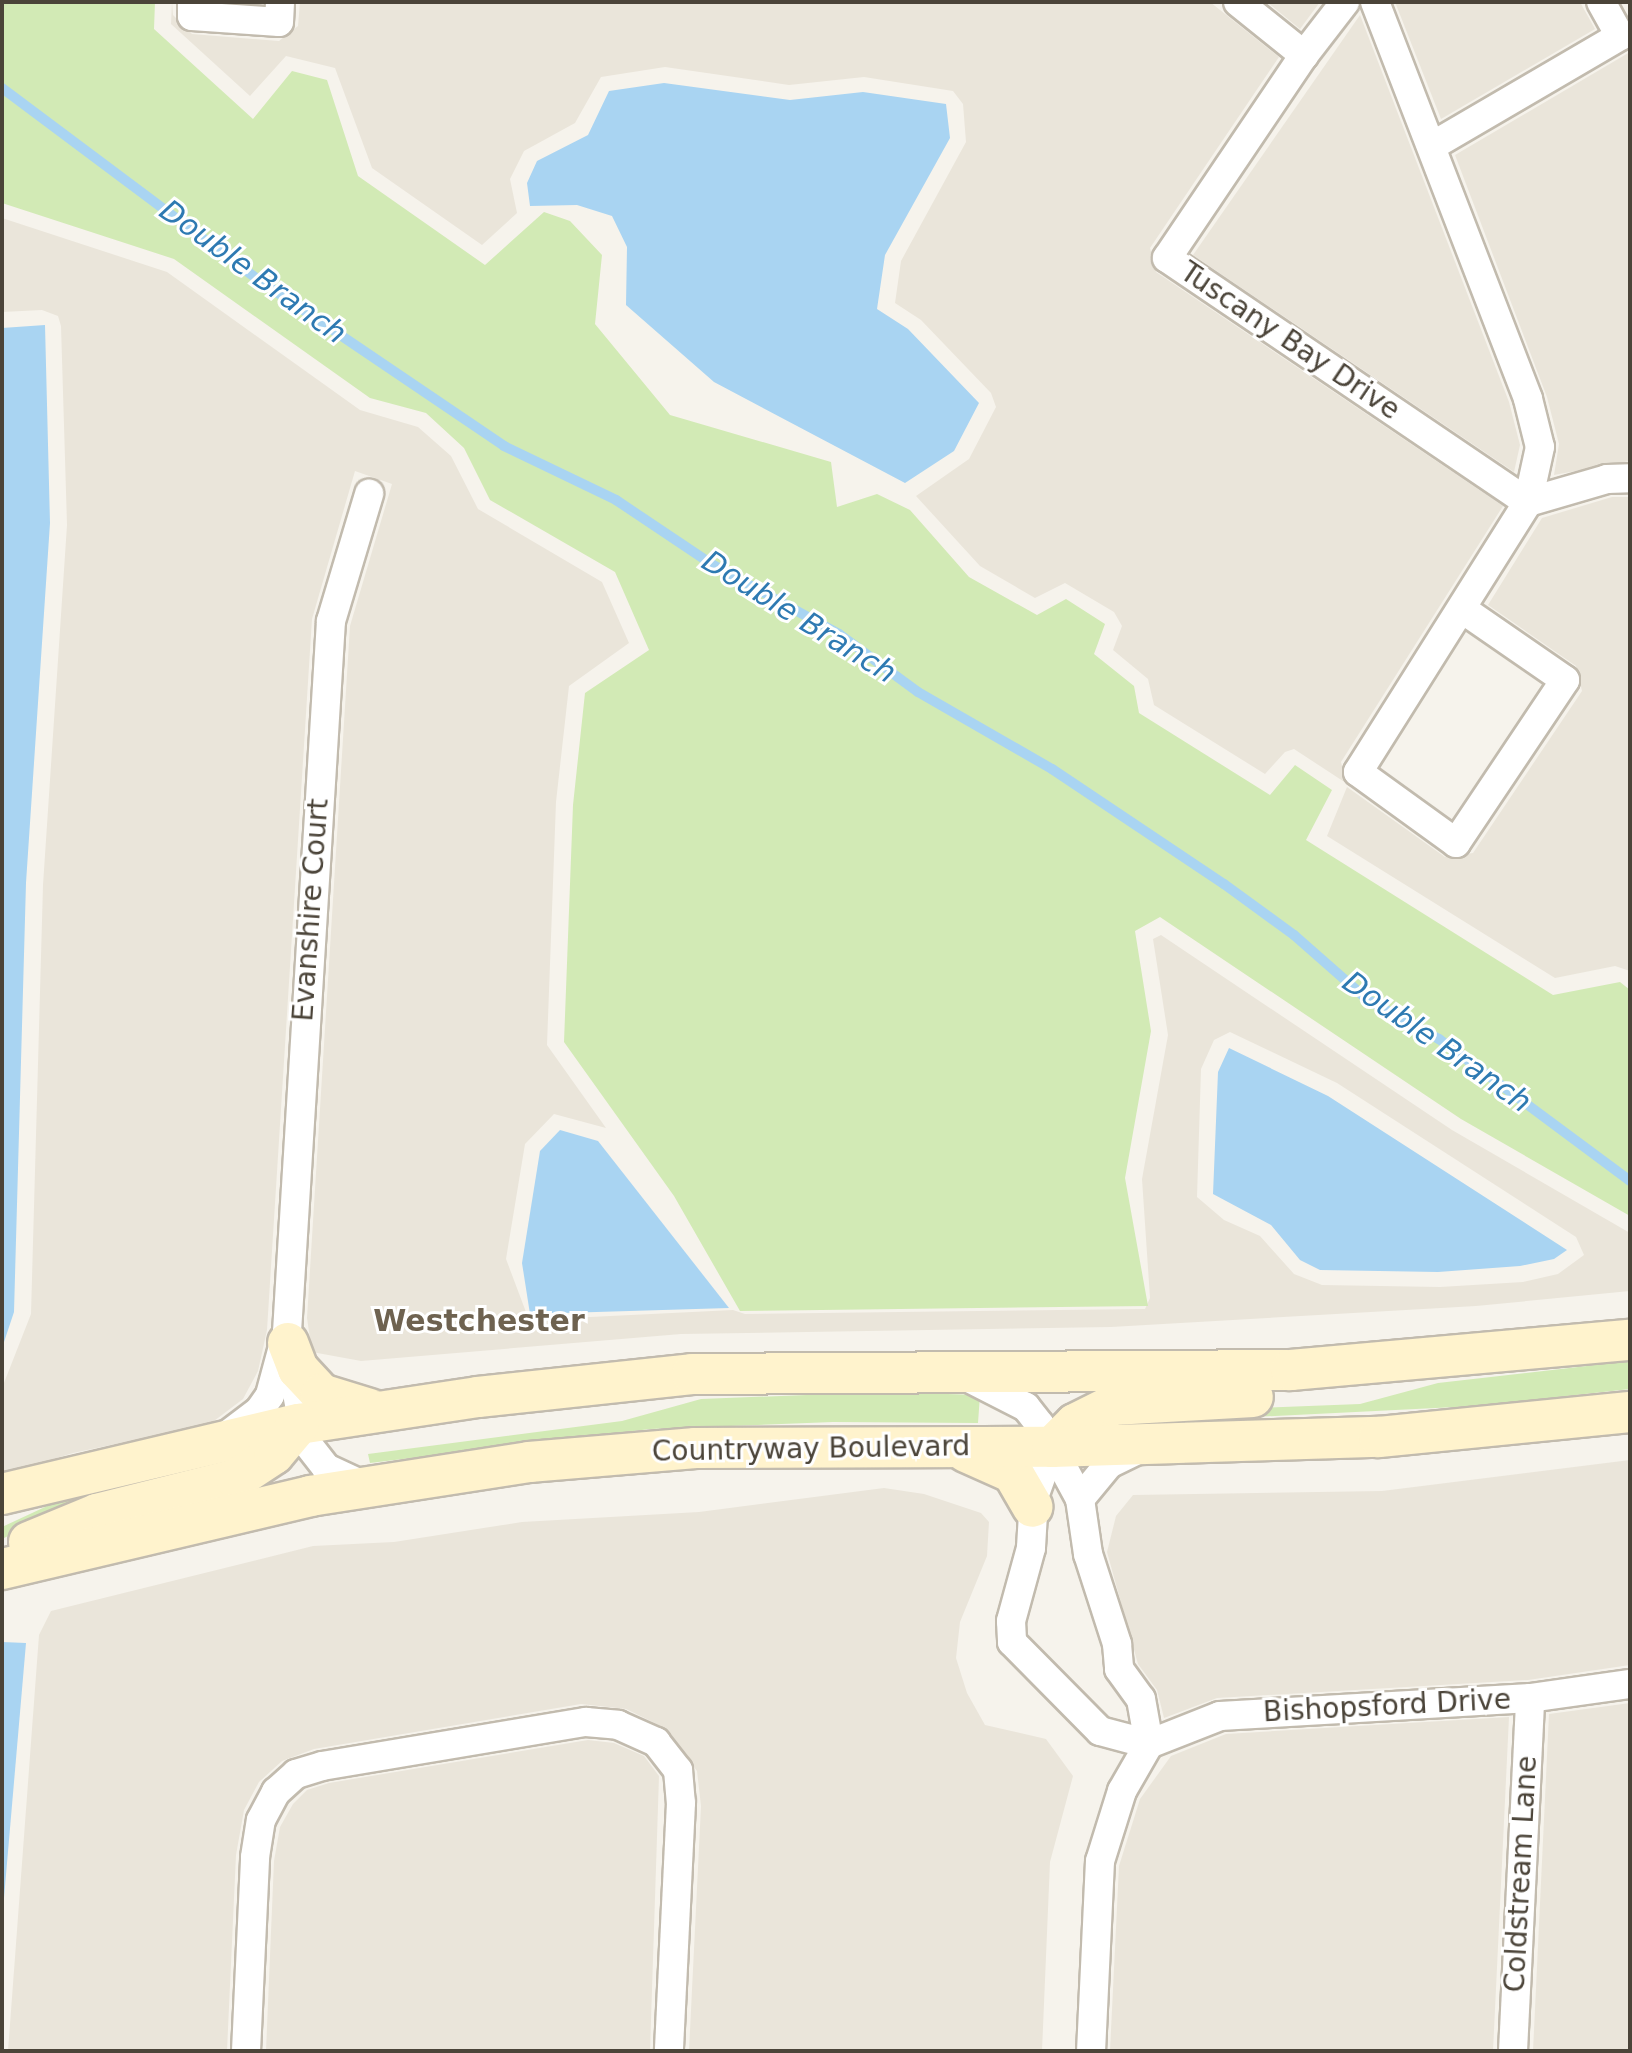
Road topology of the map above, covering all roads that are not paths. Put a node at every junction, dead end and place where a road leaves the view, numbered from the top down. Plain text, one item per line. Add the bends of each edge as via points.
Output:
1 (192, 2) edge
2 (280, 2) edge
3 (1238, 2) edge
4 (1345, 2) edge
5 (1375, 2) edge
6 (1601, 2) edge
7 (1304, 55) junction
8 (1432, 146) junction
9 (1630, 478) edge
10 (369, 494) dead end
11 (1528, 502) junction
12 (1462, 609) junction
13 (287, 1338) junction
14 (1630, 1340) edge
15 (1465, 1357) junction
16 (955, 1373) junction
17 (386, 1411) junction
18 (1630, 1412) edge
19 (299, 1424) junction
20 (219, 1441) junction
21 (1152, 1444) junction
22 (942, 1445) junction
23 (1052, 1447) junction
24 (68, 1477) junction
25 (367, 1487) junction
26 (2, 1494) edge
27 (1080, 1499) junction
28 (1033, 1507) junction
29 (2, 1510) edge
30 (2, 1559) edge
31 (2, 1569) edge
32 (1630, 1684) edge
33 (1530, 1698) junction
34 (1149, 1744) junction
35 (246, 2051) edge
36 (669, 2051) edge
37 (1091, 2051) edge
38 (1513, 2051) edge

1 - 2 street via 192,16 279,22
3 - 7 street
4 - 7 street
5 - 8 street
6 - 8 street via 1620,36
7 - 11 street, Tuscany Bay Drive via 1167,258
8 - 11 street via 1528,399 1540,447
9 - 11 street via 1607,479
10 - 13 street, Evanshire Court via 331,621
11 - 12 street
12 - 12 street via 1565,680 1456,843 1358,772
13 - 17 street via 298,1369 321,1394 357,1408
13 - 19 street, Evanshire Court
13 - 20 street, Evanshire Court via 270,1395 259,1411
14 - 15 street
15 - 16 street via 1291,1370
15 - 23 street via 1353,1390 1113,1405 1075,1424
16 - 17 street via 692,1374
16 - 23 street via 986,1383 1026,1407
17 - 19 street
18 - 21 street, Countryway Boulevard via 1379,1437
19 - 20 street
19 - 25 street, Evanshire Court via 326,1468
19 - 30 street via 274,1454 236,1479 97,1514 47,1532
20 - 24 street
21 - 23 street, Countryway Boulevard
21 - 27 street via 1109,1464
22 - 23 street, Countryway Boulevard
22 - 25 street, Countryway Boulevard via 695,1448 529,1462
22 - 28 street via 1013,1473
23 - 27 street
23 - 28 street
24 - 26 street
24 - 29 street
25 - 31 street, Countryway Boulevard
27 - 34 street via 1088,1554 1117,1644 1119,1669 1141,1699
28 - 34 street via 1031,1548 1011,1621 1012,1642 1100,1731
32 - 33 street, Bishopsford Drive
33 - 34 street, Bishopsford Drive via 1220,1716
33 - 38 street, Coldstream Lane
34 - 37 street via 1122,1791 1100,1861
35 - 36 street via 255,1857 261,1820 276,1792 296,1774 322,1766 586,1722 618,1725 656,1742 678,1770 681,1803

